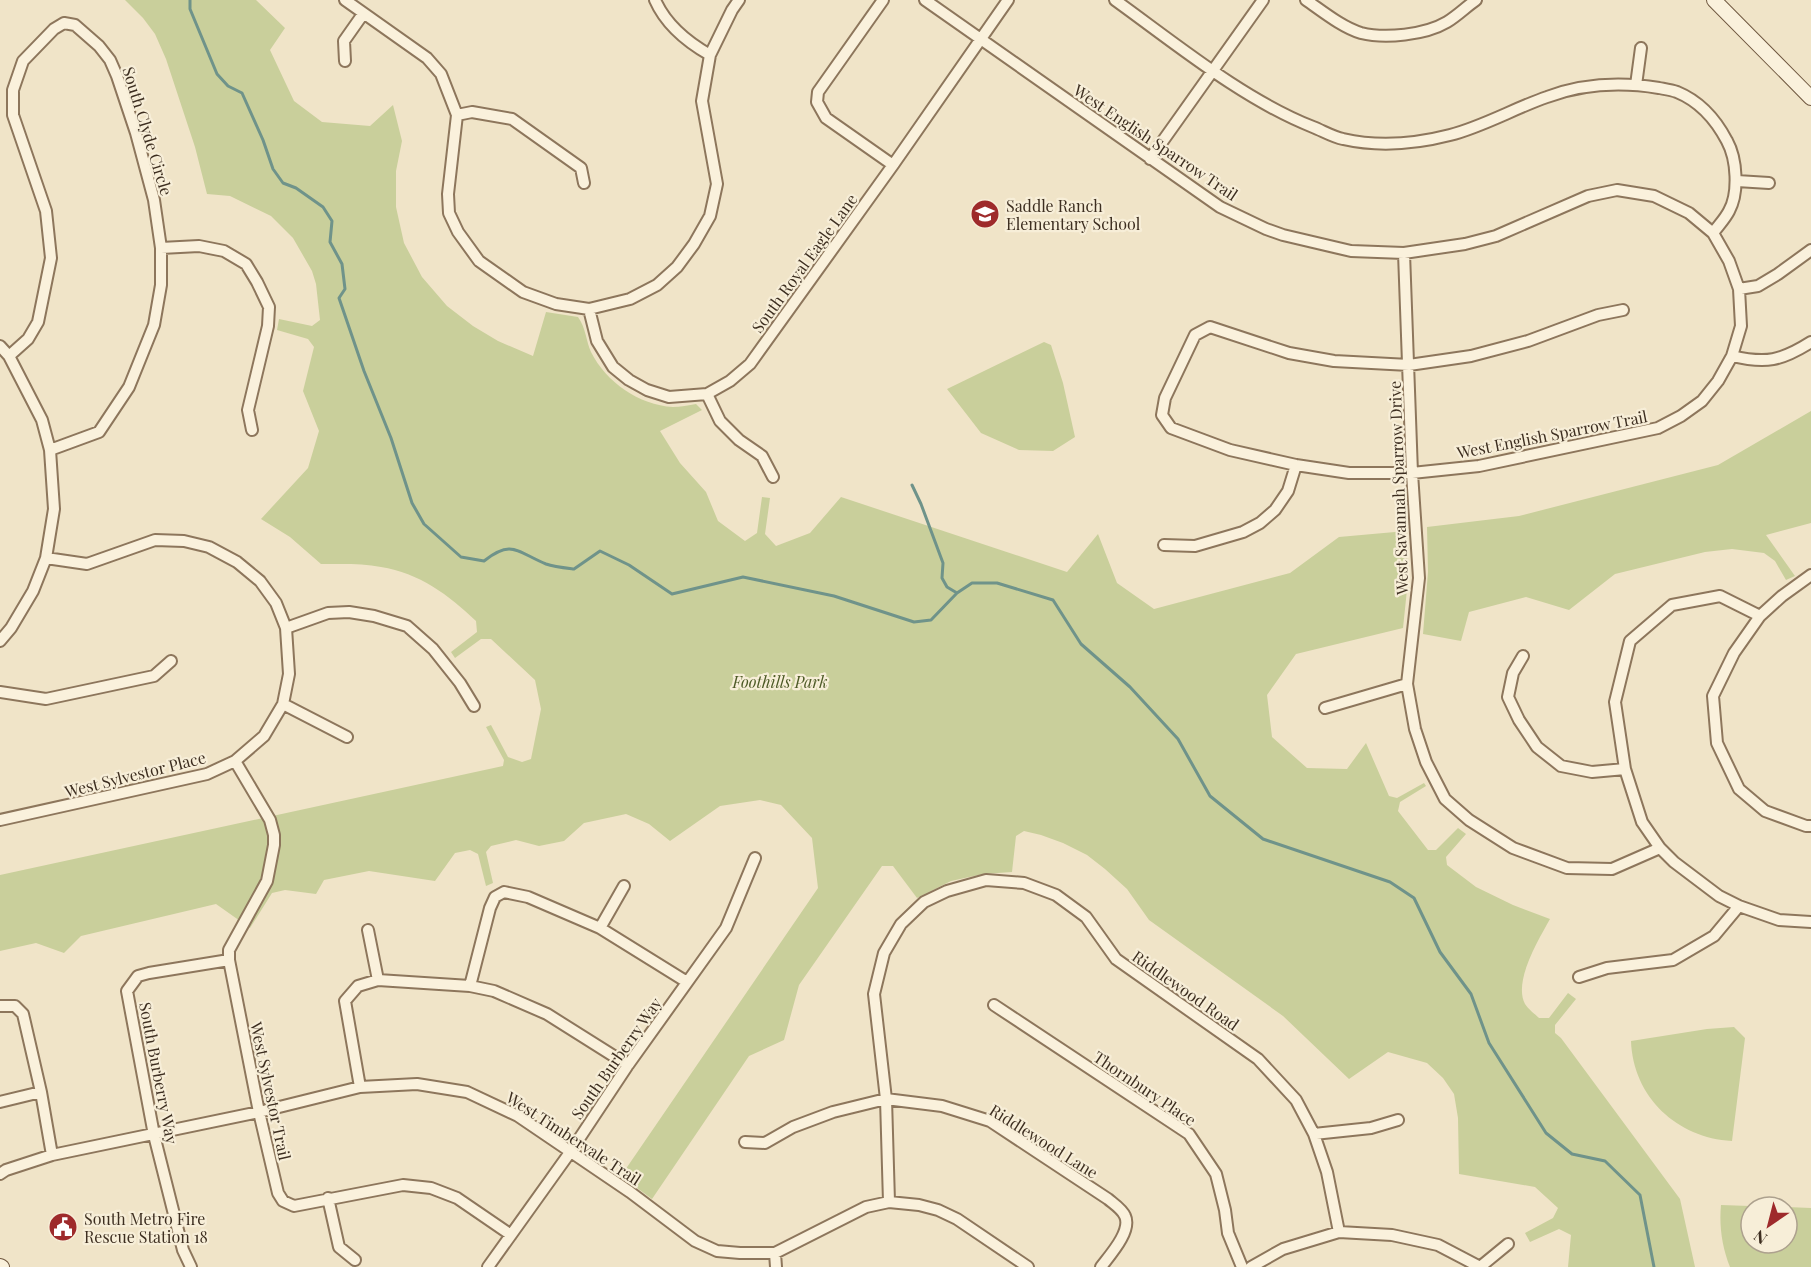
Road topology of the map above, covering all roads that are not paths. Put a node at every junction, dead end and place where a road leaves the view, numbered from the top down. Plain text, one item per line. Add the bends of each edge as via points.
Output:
1 (345, 0) edge
2 (655, 0) edge
3 (739, 0) edge
4 (883, 0) edge
5 (925, 0) edge
6 (1008, 0) edge
7 (1116, 0) edge
8 (1263, 0) edge
9 (1306, 0) edge
10 (1476, 0) edge
11 (1714, 0) edge
12 (363, 14) junction
13 (981, 40) junction
14 (1641, 48) dead end
15 (710, 55) junction
16 (345, 61) dead end
17 (1212, 70) junction
18 (1636, 85) junction
19 (1811, 98) edge
20 (458, 115) junction
21 (1150, 159) junction
22 (893, 165) junction
23 (1737, 181) junction
24 (584, 183) dead end
25 (1769, 183) dead end
26 (1713, 233) junction
27 (161, 248) junction
28 (1811, 250) edge
29 (1404, 254) junction
30 (1739, 289) junction
31 (589, 309) junction
32 (1623, 310) dead end
33 (1811, 342) edge
34 (0, 346) edge
35 (9, 356) junction
36 (1732, 356) junction
37 (1409, 365) junction
38 (707, 394) junction
39 (252, 430) dead end
40 (50, 450) junction
41 (1296, 465) junction
42 (1412, 474) junction
43 (773, 477) dead end
44 (1164, 545) dead end
45 (46, 558) junction
46 (1811, 575) edge
47 (1760, 616) junction
48 (286, 628) junction
49 (0, 641) edge
50 (1523, 657) dead end
51 (171, 661) dead end
52 (1407, 684) junction
53 (0, 692) edge
54 (283, 704) junction
55 (474, 706) dead end
56 (1325, 708) dead end
57 (347, 737) dead end
58 (234, 761) junction
59 (1625, 769) junction
60 (0, 820) edge
61 (1811, 826) edge
62 (1660, 848) junction
63 (755, 858) dead end
64 (624, 886) dead end
65 (1739, 906) junction
66 (1811, 922) edge
67 (600, 928) junction
68 (368, 930) dead end
69 (229, 960) junction
70 (1579, 977) dead end
71 (378, 980) junction
72 (687, 982) junction
73 (470, 986) junction
74 (994, 1005) dead end
75 (0, 1006) edge
76 (628, 1065) junction
77 (360, 1087) junction
78 (41, 1092) junction
79 (886, 1099) junction
80 (0, 1102) edge
81 (259, 1112) junction
82 (1398, 1120) dead end
83 (154, 1134) junction
84 (1314, 1134) junction
85 (746, 1142) dead end
86 (571, 1151) junction
87 (52, 1155) junction
88 (0, 1174) edge
89 (328, 1198) junction
90 (889, 1202) junction
91 (1338, 1232) junction
92 (511, 1235) junction
93 (1508, 1244) dead end
94 (776, 1253) junction
95 (355, 1260) dead end
96 (188, 1266) edge
97 (489, 1267) edge
98 (776, 1267) edge
99 (1028, 1267) edge
100 (1101, 1267) edge
101 (1242, 1267) edge
102 (1251, 1267) edge
103 (1480, 1267) edge

1 - 12 street
2 - 15 street via 672,27
3 - 15 street
4 - 22 street via 818,92 817,102 826,118
5 - 13 street, West English Sparrow Trail
6 - 13 street, South Royal Eagle Lane
7 - 17 street
8 - 17 street
9 - 10 street via 1360,33 1389,36 1446,23
11 - 19 main road
12 - 16 street via 344,41
12 - 20 street via 427,58 441,74
13 - 21 street, West English Sparrow Trail
13 - 22 street, South Royal Eagle Lane
14 - 18 street
15 - 31 street via 702,101 717,184 710,216 677,267 657,285 630,299
17 - 18 street via 1296,120 1341,138 1382,144 1453,135 1550,96 1609,85
17 - 21 street
18 - 23 street via 1676,91 1698,104 1719,124 1731,147
20 - 24 street via 472,112 512,119 581,168
20 - 31 street via 448,194 449,213 458,232 479,261 523,292 556,304
21 - 29 street, West English Sparrow Trail via 1220,207 1266,229 1351,251
22 - 38 street, South Royal Eagle Lane via 750,364
23 - 25 street
23 - 26 street via 1730,210
26 - 29 street, West English Sparrow Trail via 1689,213 1654,196 1617,190 1588,196 1496,236
26 - 30 street, West English Sparrow Trail
27 - 35 street, South Clyde Circle via 154,200 117,76 99,46 75,25 64,23 23,61 13,90 13,115 46,211 51,258 38,322 28,339
27 - 39 street via 199,246 224,251 246,264 257,282 269,307 248,410
27 - 40 street, South Clyde Circle via 161,285 154,325 129,387 99,432
28 - 30 street via 1758,286
29 - 37 street, West Savannah Sparrow Drive
30 - 36 street, West English Sparrow Trail via 1741,326
31 - 38 street, South Royal Eagle Lane via 597,341 613,367 628,380 669,397
32 - 37 street, West English Sparrow Trail via 1471,356
33 - 36 street via 1777,360 1752,361
34 - 35 street
35 - 40 street via 42,420
36 - 42 street, West English Sparrow Trail via 1702,401 1658,428 1479,466
37 - 41 street, West English Sparrow Trail via 1334,361 1289,353 1210,327 1195,334 1165,398 1162,415 1171,428 1230,450
37 - 42 street, West Savannah Sparrow Drive
38 - 43 street via 720,421 762,456
40 - 45 street via 54,508
41 - 42 street, West English Sparrow Trail via 1349,473
41 - 44 street via 1288,492 1260,523 1195,546
42 - 52 street, West Savannah Sparrow Drive via 1419,578
45 - 48 street, West Sylvestor Place via 87,564 155,540 209,547 237,562 260,581 276,603
45 - 49 street via 33,591
46 - 47 street
47 - 59 street via 1719,596 1672,605 1630,641 1615,702
47 - 61 street via 1734,653 1713,696 1717,743 1743,793 1765,811
48 - 54 street, West Sylvestor Place via 290,674
48 - 55 street via 328,613 348,612 406,626 433,649
50 - 59 street via 1513,673 1508,697 1537,747 1561,766 1592,772
51 - 53 street via 154,676 46,699
52 - 56 street
52 - 62 street, West Savannah Sparrow Drive via 1426,762 1445,799 1469,820 1513,848 1567,868 1612,869
54 - 57 street
54 - 58 street, West Sylvestor Place via 264,736
58 - 60 street, West Sylvestor Place via 207,774
58 - 69 street via 270,820 274,845 267,881 230,950
59 - 62 street via 1642,822
62 - 65 street via 1719,896
63 - 72 street, South Burberry Way via 726,928
64 - 67 street
65 - 66 street via 1779,920
65 - 70 street via 1714,936 1673,960 1607,968
67 - 72 street
67 - 73 street via 528,897 504,892 495,897 490,908
68 - 71 street
69 - 81 street, West Sylvestor Trail
69 - 83 street, South Burberry Way via 138,976 128,991
71 - 73 street
71 - 77 street via 358,986 345,1001
72 - 76 street, South Burberry Way
73 - 76 street via 494,991 547,1014
74 - 101 street, Thornbury Place via 1189,1134 1216,1174 1228,1233
75 - 78 street via 15,1006 23,1014
76 - 86 street, South Burberry Way
77 - 81 street, West Timbervale Trail
77 - 86 street, West Timbervale Trail via 417,1084 467,1092 518,1116
78 - 80 street
78 - 87 street
79 - 84 street, Riddlewood Road via 874,994 884,952 901,924 924,902 947,891 986,880 1024,883 1056,895 1086,917 1116,959 1258,1059 1296,1100
79 - 85 street, Riddlewood Lane via 833,1112 765,1143
79 - 90 street, Riddlewood Road
79 - 100 street, Riddlewood Lane via 942,1106 990,1121 1108,1199 1124,1214 1126,1231
81 - 83 street, West Timbervale Trail
81 - 89 street, West Sylvestor Trail via 283,1201 294,1206
82 - 84 street via 1371,1128
83 - 87 street, West Timbervale Trail
83 - 96 street, South Burberry Way
84 - 91 street, Riddlewood Road via 1327,1172
86 - 92 street, South Burberry Way
86 - 94 street, West Timbervale Trail via 696,1241 717,1251
87 - 88 street, West Timbervale Trail
89 - 92 street, West Sylvestor Trail via 403,1185 431,1188 457,1198
89 - 95 street via 339,1247
90 - 94 street, West Timbervale Trail via 866,1207
90 - 99 street, West Timbervale Trail via 938,1210
91 - 102 street via 1283,1249
91 - 103 street via 1392,1235 1438,1245
92 - 97 street, South Burberry Way
93 - 103 street
94 - 98 street

